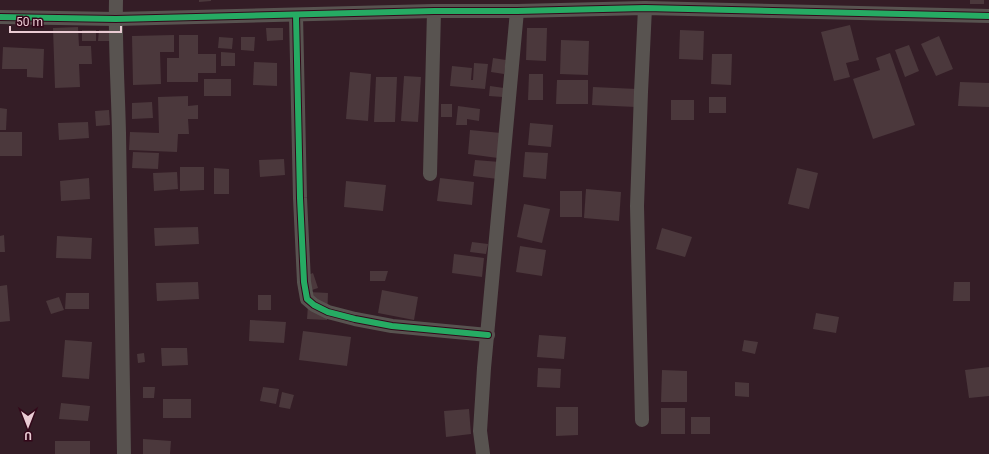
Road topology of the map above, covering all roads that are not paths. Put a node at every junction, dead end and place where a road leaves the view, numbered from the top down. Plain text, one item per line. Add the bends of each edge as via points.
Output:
1 (116, 0) edge
2 (773, 5) edge
3 (645, 8) junction
4 (434, 11) junction
5 (517, 11) junction
6 (296, 15) junction
7 (989, 16) edge
8 (0, 17) edge
9 (116, 19) junction
10 (430, 174) dead end
11 (488, 335) junction
12 (642, 420) dead end
13 (124, 454) edge
14 (483, 454) edge

1 - 9 street
2 - 3 street
2 - 7 street
3 - 5 street
3 - 12 street via 637,206
4 - 5 street
4 - 6 street
4 - 10 street
5 - 11 street
6 - 9 street
6 - 11 street via 300,206 307,299 328,312 355,319 392,326
8 - 9 street
9 - 13 street
11 - 14 street via 480,431

